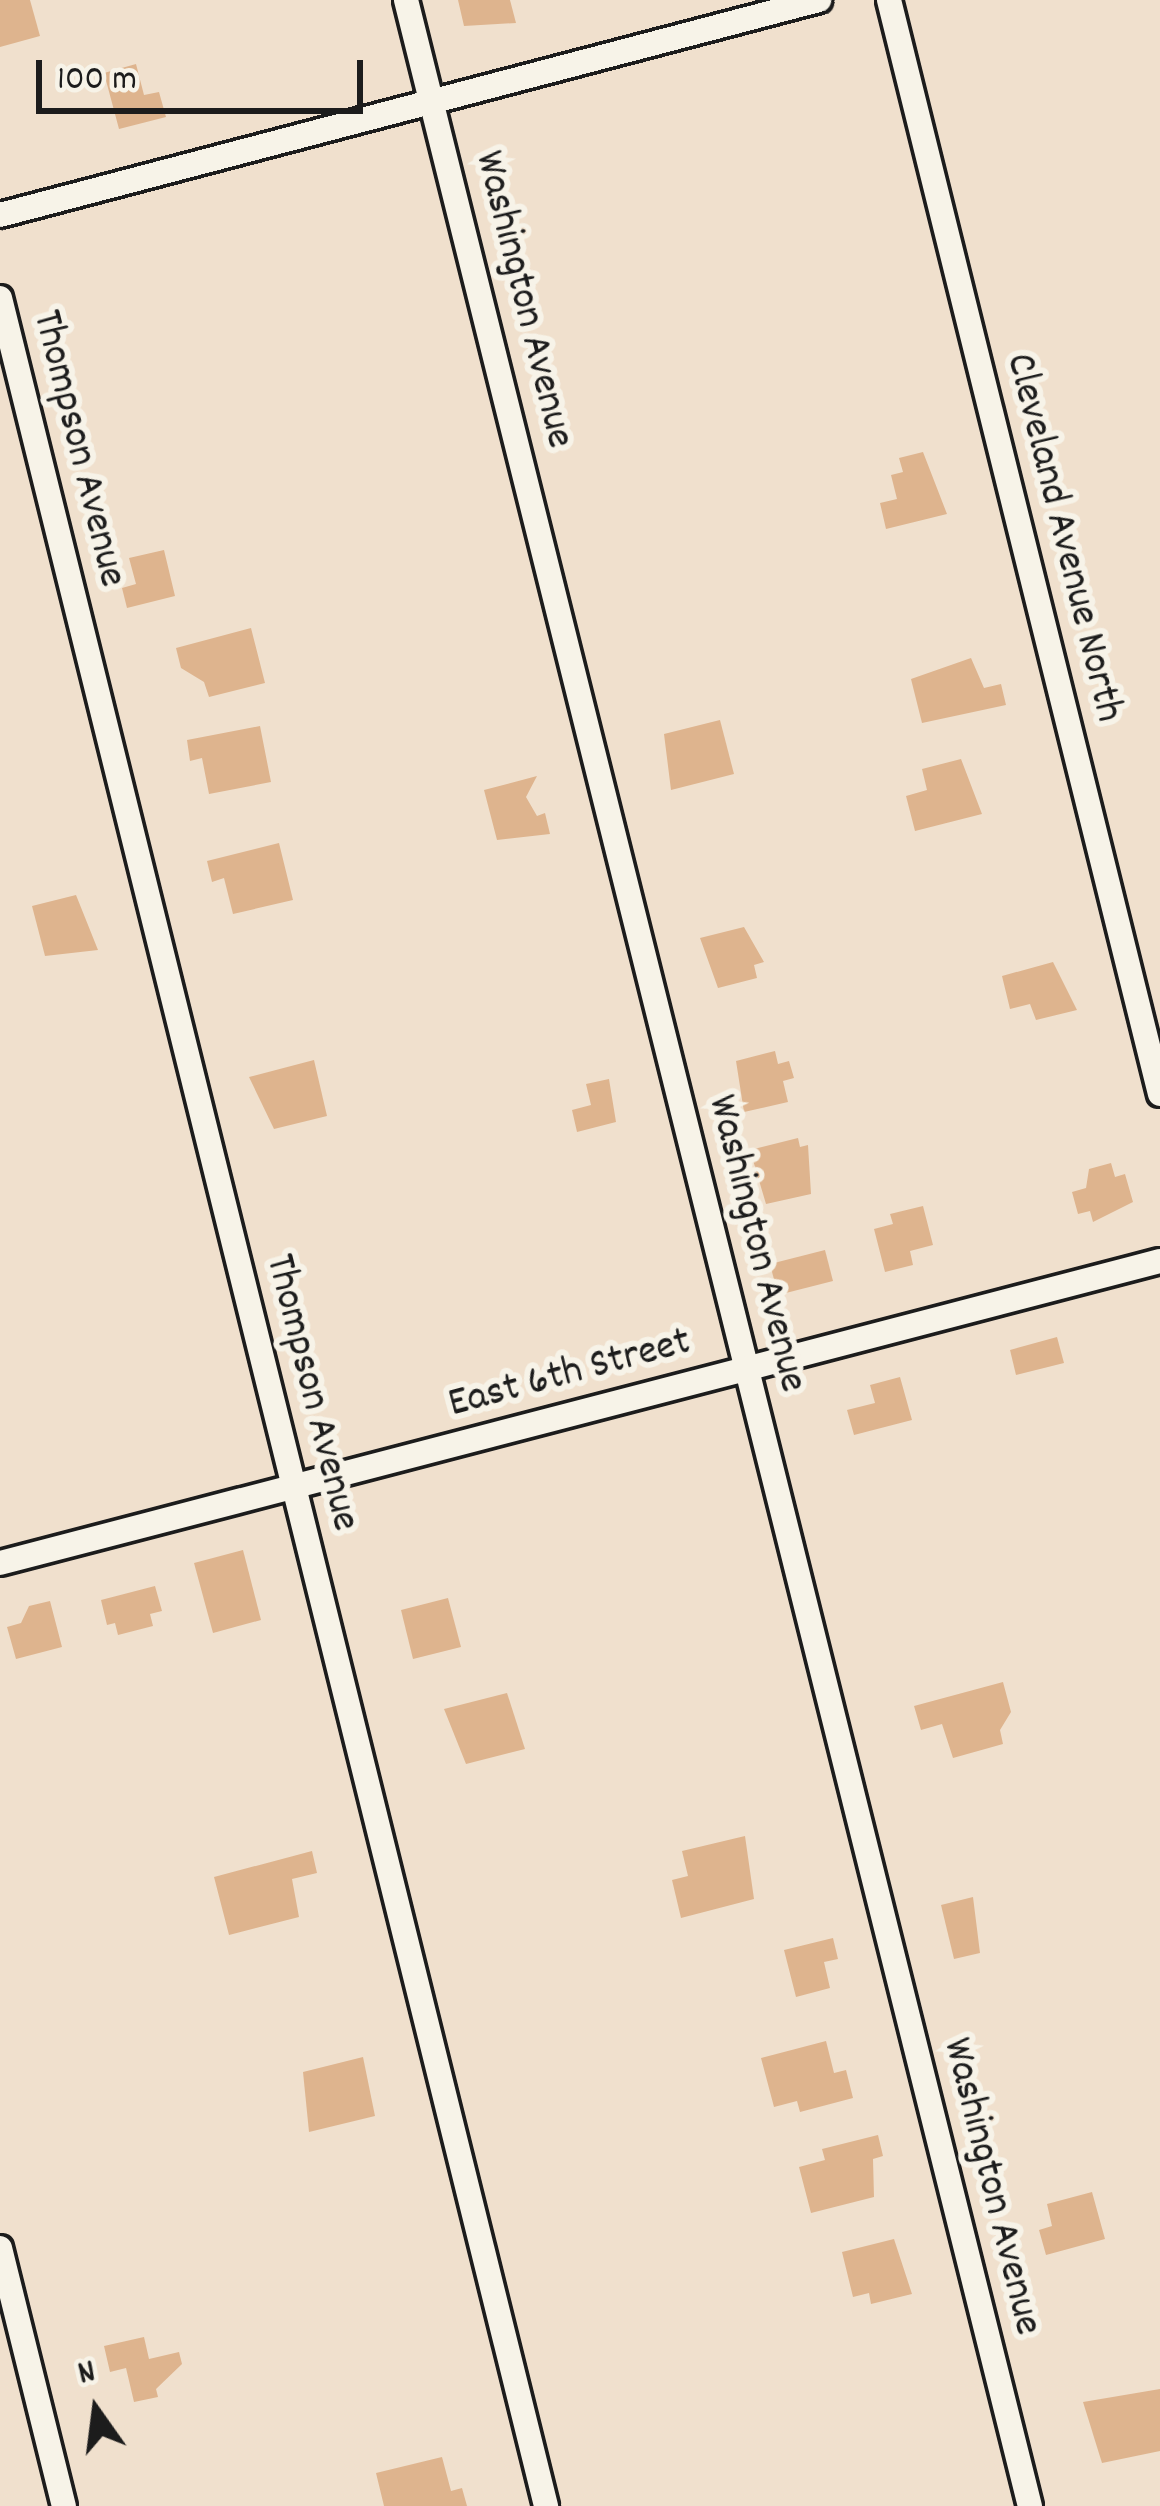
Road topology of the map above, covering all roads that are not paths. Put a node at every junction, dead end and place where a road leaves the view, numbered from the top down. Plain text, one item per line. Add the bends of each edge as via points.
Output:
1 (406, 0) edge
2 (819, 0) edge
3 (889, 0) edge
4 (433, 102) junction
5 (0, 215) edge
6 (0, 298) edge
7 (1160, 1094) edge
8 (1160, 1261) edge
9 (745, 1370) junction
10 (294, 1488) junction
11 (0, 1564) edge
12 (0, 2248) edge
13 (64, 2506) edge
14 (546, 2506) edge
15 (1030, 2506) edge

1 - 4 street, Washington Avenue
2 - 4 street
3 - 7 street, Cleveland Avenue North
4 - 5 street
4 - 9 street, Washington Avenue
6 - 10 street, Thompson Avenue
8 - 9 street, East 6th Street
9 - 10 street, East 6th Street
9 - 15 street, Washington Avenue
10 - 11 street, East 6th Street
10 - 14 street, Thompson Avenue
12 - 13 street

